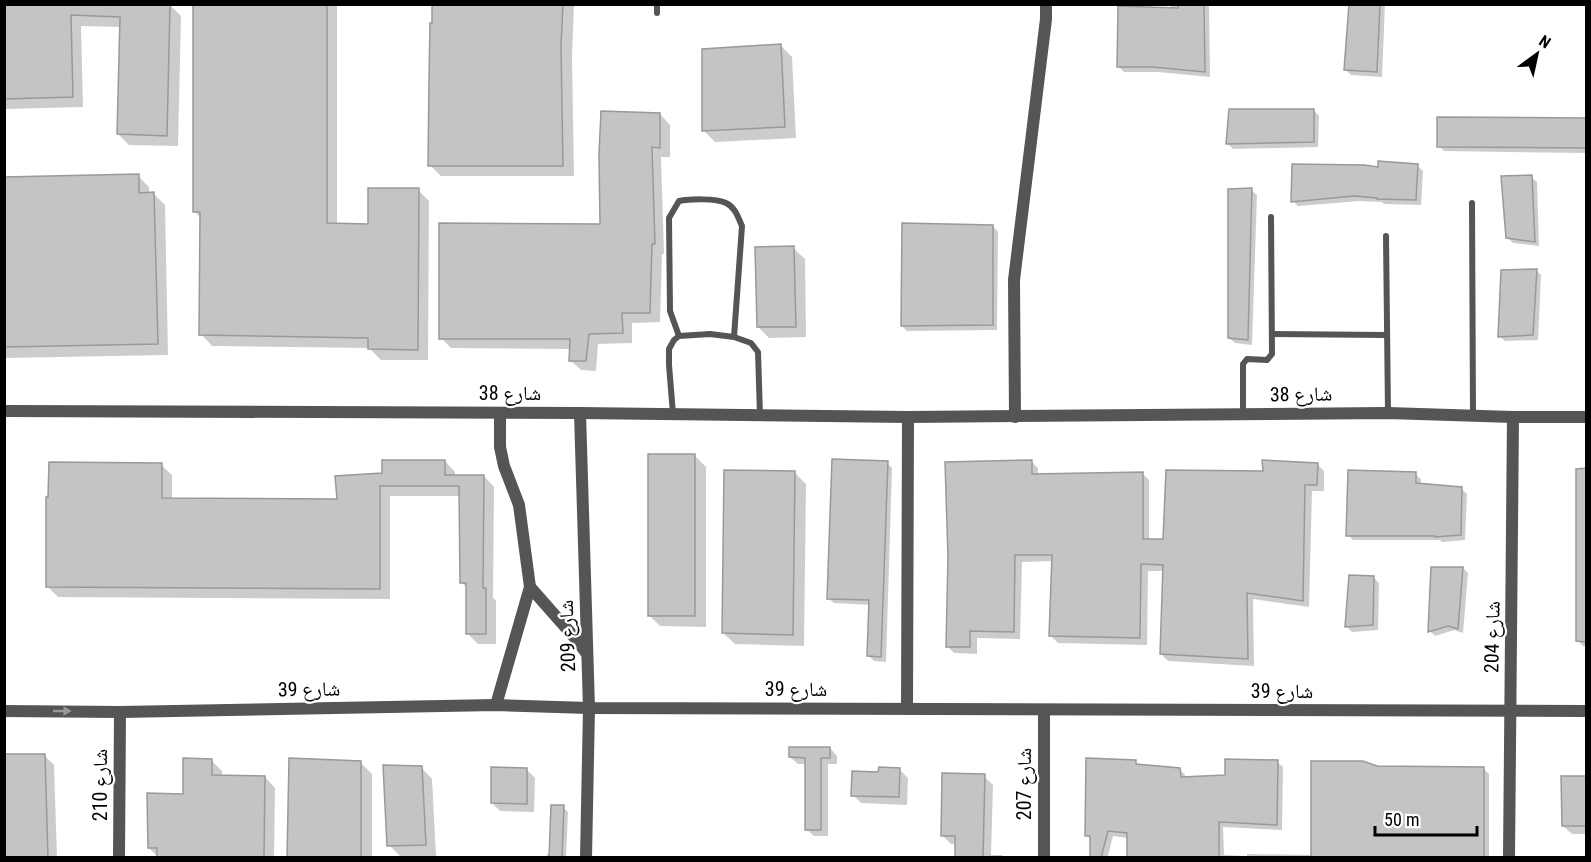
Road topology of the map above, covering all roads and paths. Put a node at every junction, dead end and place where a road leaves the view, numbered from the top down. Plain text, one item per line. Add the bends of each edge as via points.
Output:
1 (657, 4) edge
2 (1046, 4) edge
3 (1051, 4) edge
4 (657, 13) dead end
5 (1046, 19) junction
6 (1472, 203) dead end
7 (1271, 217) dead end
8 (1386, 236) dead end
9 (1272, 334) junction
10 (1386, 335) junction
11 (679, 336) junction
12 (734, 337) junction
13 (4, 411) edge
14 (500, 413) junction
15 (580, 413) junction
16 (1388, 413) junction
17 (673, 414) junction
18 (760, 415) junction
19 (1243, 415) junction
20 (1473, 415) junction
21 (908, 417) junction
22 (1015, 417) junction
23 (1513, 417) junction
24 (1587, 417) edge
25 (530, 586) junction
26 (587, 655) junction
27 (496, 705) junction
28 (589, 708) junction
29 (908, 709) junction
30 (1044, 710) junction
31 (4, 711) edge
32 (1510, 711) junction
33 (1587, 711) edge
34 (120, 712) junction
35 (119, 858) edge
36 (586, 858) edge
37 (1044, 858) edge
38 (1509, 858) edge

1 - 4 lane
2 - 5 street
3 - 5 street
5 - 22 street via 1014,280
6 - 20 lane
7 - 9 lane
8 - 10 lane
9 - 10 lane
9 - 19 lane via 1272,354 1267,360 1247,359 1243,364
10 - 16 lane
11 - 12 lane
11 - 12 lane via 670,311 669,218 679,201 692,199 726,202 736,211 742,226
11 - 17 lane via 669,349
12 - 18 lane via 752,343 758,352
13 - 14 street, شارع 38
14 - 15 street, شارع 38
14 - 25 street via 500,447 519,505
15 - 17 street, شارع 38
15 - 26 street, شارع 209
16 - 19 street, شارع 38
16 - 20 street, شارع 38
17 - 18 street, شارع 38
18 - 21 street, شارع 38
19 - 22 street, شارع 38
20 - 23 street, شارع 38
21 - 22 street, شارع 38
21 - 29 street
23 - 24 street, شارع 38
23 - 32 street, شارع 204
25 - 26 street
25 - 27 street
26 - 28 street, شارع 209
27 - 28 street, شارع 39
27 - 34 street, شارع 39
28 - 29 street, شارع 39
28 - 36 street, شارع 209
29 - 30 street, شارع 39
30 - 32 street, شارع 39
30 - 37 street, شارع 207
31 -> 34 street, شارع 39
32 - 33 street, شارع 39
32 - 38 street, شارع 204
34 - 35 street, شارع 210

